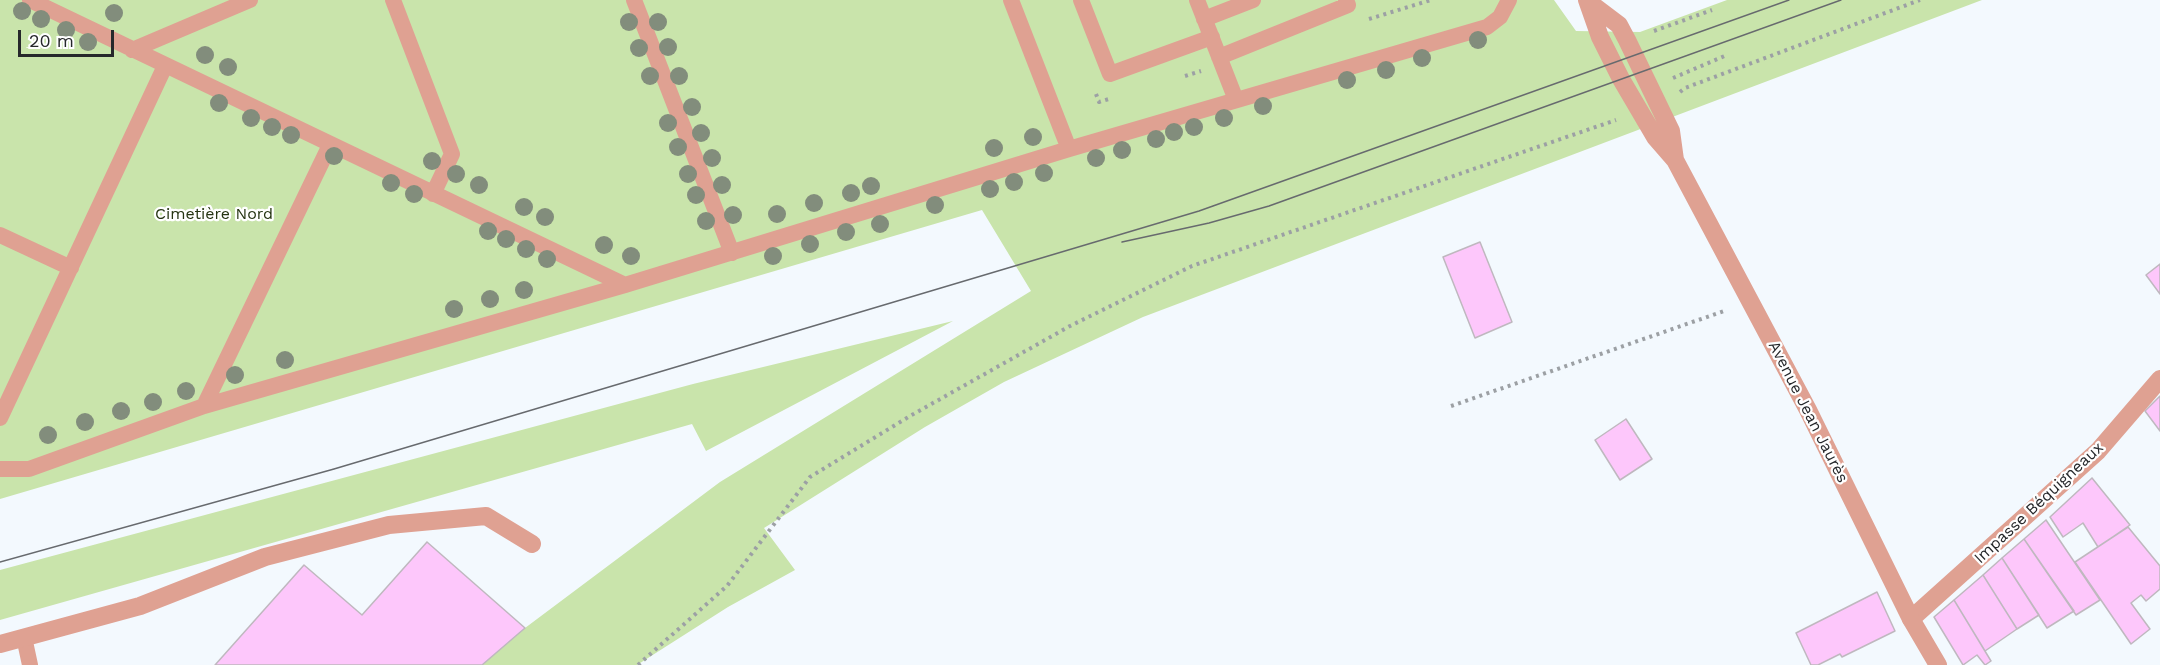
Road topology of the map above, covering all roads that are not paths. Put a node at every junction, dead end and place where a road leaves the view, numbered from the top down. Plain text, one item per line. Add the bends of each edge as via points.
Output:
1 (30, 0) edge
2 (250, 0) edge
3 (393, 0) edge
4 (634, 0) edge
5 (1011, 0) edge
6 (1081, 0) edge
7 (1197, 0) edge
8 (1253, 0) edge
9 (1346, 0) edge
10 (1509, 0) edge
11 (1590, 1) edge
12 (59, 8) edge
13 (1204, 19) junction
14 (1212, 37) junction
15 (132, 50) junction
16 (1219, 57) junction
17 (165, 66) junction
18 (1236, 100) junction
19 (330, 145) junction
20 (1069, 150) junction
21 (1675, 160) junction
22 (433, 194) junction
23 (0, 235) edge
24 (732, 253) junction
25 (71, 268) junction
26 (626, 285) junction
27 (2160, 379) edge
28 (204, 406) junction
29 (0, 418) edge
30 (0, 470) edge
31 (532, 544) dead end
32 (1911, 620) junction
33 (24, 637) junction
34 (0, 644) edge
35 (30, 665) edge
36 (1938, 665) edge

1 - 12 lane
2 - 15 lane
3 - 22 lane via 452,154
4 - 24 lane
5 - 20 lane
6 - 14 lane via 1110,74
7 - 13 lane
8 - 13 lane
9 - 16 lane via 1348,6
10 - 18 lane via 1500,17 1487,27
11 - 21 street, Avenue Jean Jaurès via 1600,37 1639,111
11 - 21 street, Avenue Jean Jaurès via 1619,25 1671,131
12 - 15 lane
13 - 14 lane
14 - 16 lane
15 - 17 lane
16 - 18 lane
17 - 19 lane
17 - 25 lane
18 - 20 lane
19 - 22 lane
19 - 28 lane
20 - 24 lane
21 - 32 street, Avenue Jean Jaurès via 1808,410
22 - 26 lane
23 - 25 lane
24 - 26 lane
25 - 29 lane
26 - 28 lane
27 - 32 street, Impasse Béquigneaux via 2098,451
28 - 30 lane via 29,469
31 - 33 street via 486,516 389,525 265,557 140,606
32 - 36 street, Avenue Jean Jaurès
33 - 34 street
33 - 35 lane

